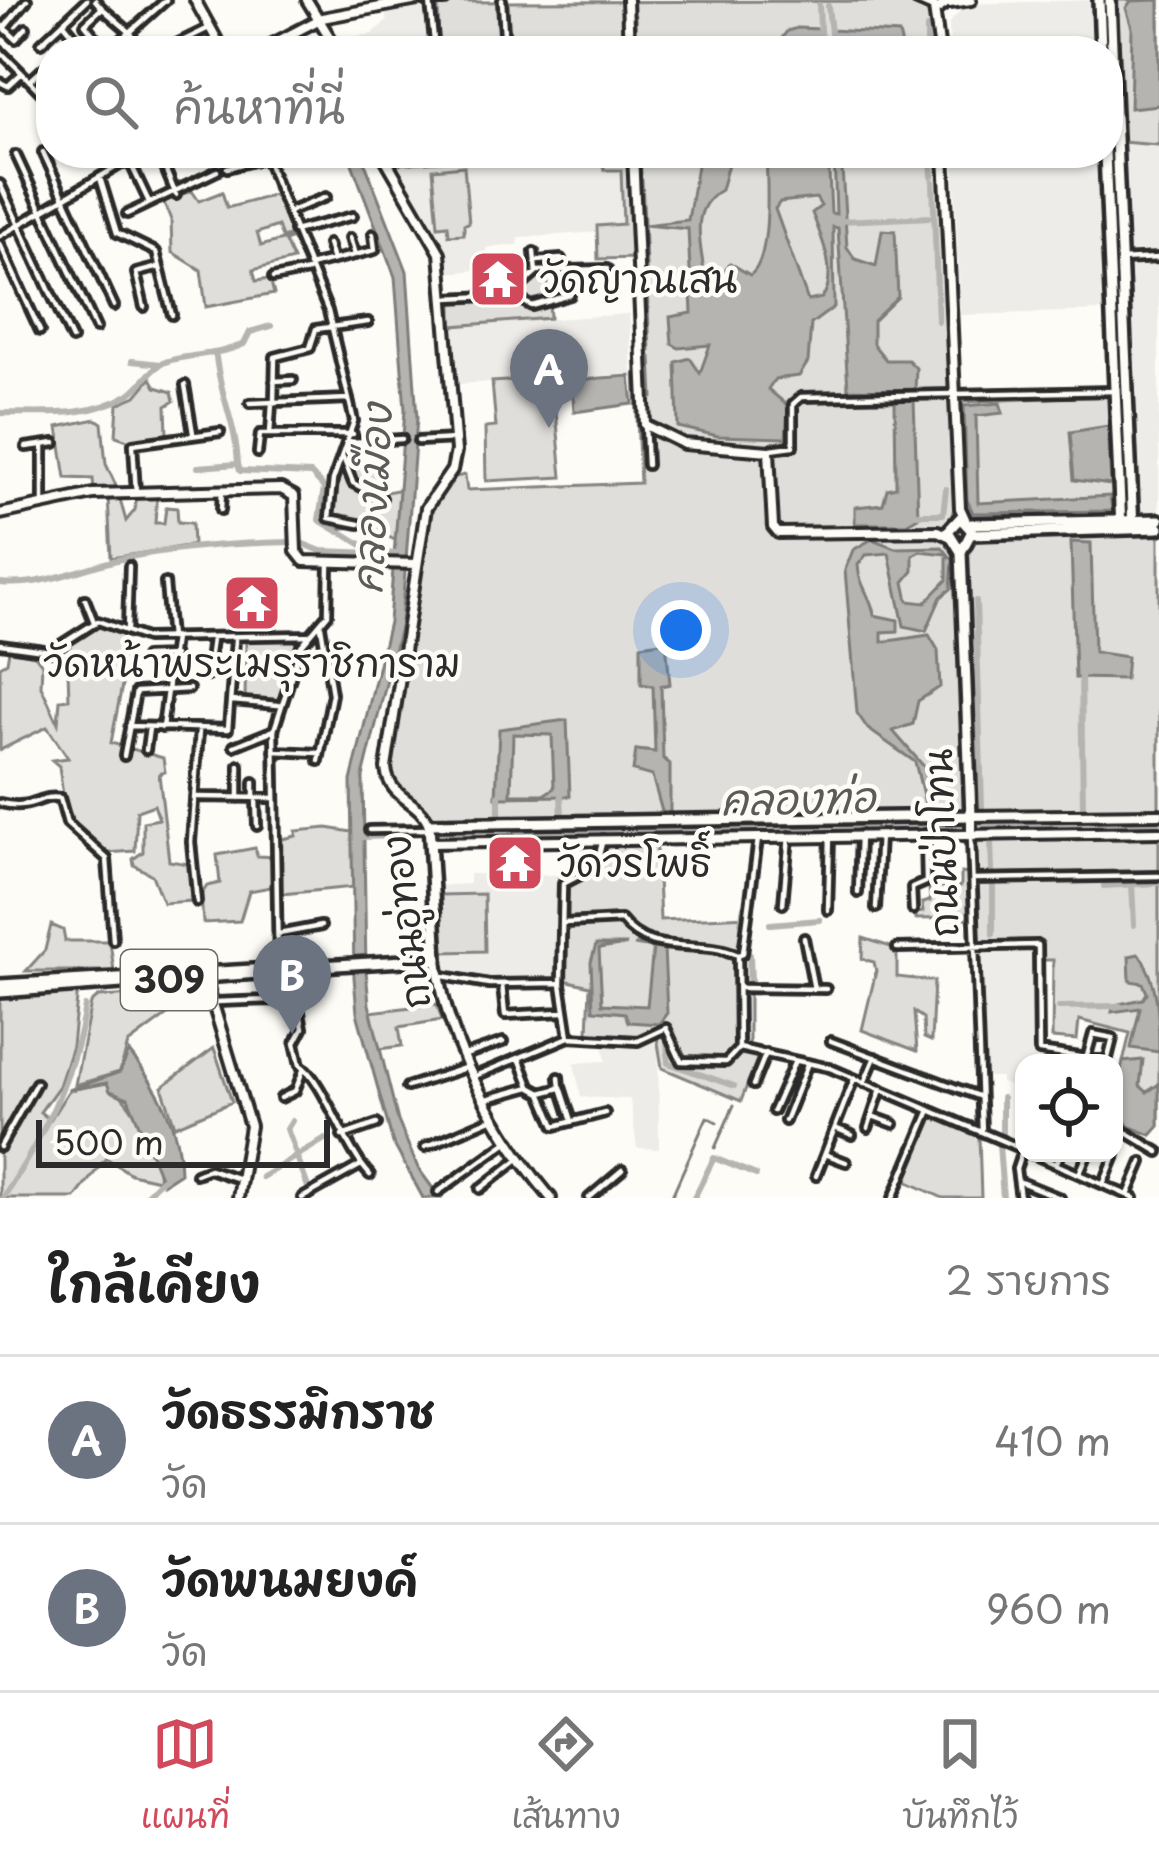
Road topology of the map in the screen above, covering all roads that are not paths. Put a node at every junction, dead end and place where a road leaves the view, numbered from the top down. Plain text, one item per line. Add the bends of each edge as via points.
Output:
1 (27, 0) edge
2 (91, 0) edge
3 (166, 0) edge
4 (196, 0) edge
5 (307, 0) edge
6 (445, 0) edge
7 (502, 0) edge
8 (627, 0) edge
9 (971, 0) edge
10 (1099, 0) edge
11 (1110, 0) edge
12 (429, 2) edge
13 (935, 3) edge
14 (102, 8) junction
15 (322, 18) junction
16 (63, 22) junction
17 (2, 26) edge
18 (212, 26) junction
19 (26, 28) dead end
20 (131, 33) junction
21 (48, 36) edge
22 (75, 36) edge
23 (95, 36) edge
24 (127, 36) edge
25 (132, 36) edge
26 (192, 36) edge
27 (217, 36) edge
28 (285, 36) edge
29 (331, 36) edge
30 (433, 36) edge
31 (504, 36) edge
32 (628, 36) edge
33 (939, 36) edge
34 (1100, 36) edge
35 (1111, 36) edge
36 (0, 51) edge
37 (22, 73) junction
38 (36, 75) edge
39 (30, 80) junction
40 (0, 82) edge
41 (36, 87) edge
42 (16, 154) dead end
43 (51, 168) edge
44 (119, 168) edge
45 (130, 168) edge
46 (165, 168) edge
47 (270, 168) edge
48 (391, 168) edge
49 (634, 168) edge
50 (945, 168) edge
51 (1109, 168) edge
52 (1110, 168) edge
53 (217, 171) dead end
54 (101, 181) junction
55 (0, 184) edge
56 (176, 194) junction
57 (326, 197) dead end
58 (68, 200) junction
59 (148, 202) junction
60 (288, 212) junction
61 (43, 213) junction
62 (127, 214) dead end
63 (353, 216) dead end
64 (20, 225) junction
65 (294, 231) junction
66 (373, 234) dead end
67 (350, 238) dead end
68 (0, 240) edge
69 (328, 244) dead end
70 (534, 252) dead end
71 (355, 255) junction
72 (1159, 258) edge
73 (561, 259) dead end
74 (333, 260) junction
75 (1121, 260) junction
76 (537, 261) junction
77 (160, 267) junction
78 (310, 268) junction
79 (607, 268) dead end
80 (536, 271) junction
81 (273, 278) dead end
82 (511, 296) junction
83 (570, 296) dead end
84 (445, 298) junction
85 (114, 306) dead end
86 (144, 307) dead end
87 (172, 315) dead end
88 (368, 322) dead end
89 (332, 327) junction
90 (95, 328) dead end
91 (40, 332) dead end
92 (72, 339) dead end
93 (1120, 369) junction
94 (274, 380) junction
95 (293, 380) dead end
96 (185, 386) dead end
97 (1115, 392) junction
98 (954, 397) junction
99 (349, 399) junction
100 (250, 403) dead end
101 (273, 403) junction
102 (644, 407) junction
103 (1122, 422) junction
104 (644, 424) junction
105 (220, 432) dead end
106 (662, 433) junction
107 (270, 434) junction
108 (194, 436) junction
109 (352, 438) junction
110 (402, 439) dead end
111 (456, 439) junction
112 (418, 441) dead end
113 (55, 443) dead end
114 (43, 445) junction
115 (26, 447) dead end
116 (767, 449) junction
117 (258, 453) dead end
118 (342, 459) junction
119 (647, 465) dead end
120 (222, 490) junction
121 (136, 493) junction
122 (382, 497) dead end
123 (44, 502) junction
124 (221, 510) dead end
125 (0, 514) edge
126 (359, 524) dead end
127 (1159, 524) edge
128 (1127, 525) junction
129 (958, 528) junction
130 (329, 564) junction
131 (414, 564) junction
132 (129, 566) dead end
133 (165, 584) dead end
134 (86, 599) dead end
135 (94, 622) junction
136 (320, 624) junction
137 (127, 631) junction
138 (310, 635) junction
139 (172, 638) junction
140 (212, 639) junction
141 (235, 640) junction
142 (0, 644) edge
143 (174, 656) junction
144 (145, 657) dead end
145 (207, 676) dead end
146 (189, 689) dead end
147 (170, 690) junction
148 (232, 701) junction
149 (278, 705) junction
150 (129, 726) junction
151 (149, 728) junction
152 (162, 729) junction
153 (274, 730) junction
154 (199, 731) junction
155 (234, 746) dead end
156 (146, 750) dead end
157 (274, 751) junction
158 (124, 756) dead end
159 (239, 765) dead end
160 (254, 782) dead end
161 (194, 797) junction
162 (238, 797) junction
163 (255, 798) junction
164 (275, 798) junction
165 (0, 803) edge
166 (1159, 814) edge
167 (1034, 817) junction
168 (971, 818) junction
169 (257, 826) dead end
170 (429, 826) junction
171 (368, 830) dead end
172 (971, 832) junction
173 (1034, 832) junction
174 (1159, 832) edge
175 (926, 834) junction
176 (860, 835) junction
177 (880, 835) junction
178 (789, 836) junction
179 (830, 836) junction
180 (758, 837) junction
181 (603, 839) junction
182 (430, 842) junction
183 (1159, 876) edge
184 (973, 879) junction
185 (858, 893) dead end
186 (197, 902) dead end
187 (783, 904) dead end
188 (876, 908) dead end
189 (828, 910) dead end
190 (914, 910) dead end
191 (564, 923) junction
192 (321, 926) dead end
193 (277, 934) junction
194 (804, 938) dead end
195 (113, 940) dead end
196 (975, 944) junction
197 (896, 947) dead end
198 (738, 955) junction
199 (437, 959) junction
200 (342, 964) junction
201 (278, 965) junction
202 (292, 971) junction
203 (204, 974) junction
204 (440, 976) junction
205 (561, 983) junction
206 (502, 985) junction
207 (0, 988) edge
208 (741, 988) junction
209 (814, 989) junction
210 (826, 989) dead end
211 (211, 1003) junction
212 (298, 1005) junction
213 (563, 1012) junction
214 (569, 1037) junction
215 (831, 1041) dead end
216 (503, 1042) dead end
217 (739, 1048) junction
218 (1039, 1051) junction
219 (1048, 1052) joint
220 (766, 1053) junction
221 (1063, 1053) joint
222 (1040, 1054) edge
223 (1067, 1054) edge
224 (1087, 1054) edge
225 (1109, 1054) edge
226 (465, 1055) junction
227 (875, 1057) junction
228 (519, 1058) junction
229 (796, 1060) junction
230 (808, 1063) junction
231 (304, 1068) junction
232 (473, 1071) junction
233 (559, 1077) dead end
234 (854, 1078) junction
235 (36, 1083) dead end
236 (864, 1083) junction
237 (754, 1085) dead end
238 (407, 1087) dead end
239 (530, 1087) junction
240 (561, 1087) junction
241 (881, 1090) junction
242 (541, 1093) junction
243 (980, 1097) junction
244 (281, 1099) dead end
245 (487, 1099) junction
246 (930, 1110) junction
247 (773, 1112) dead end
248 (605, 1114) dead end
249 (872, 1115) junction
250 (496, 1117) junction
251 (572, 1121) junction
252 (785, 1121) dead end
253 (377, 1124) dead end
254 (894, 1124) dead end
255 (835, 1128) junction
256 (868, 1128) dead end
257 (1123, 1130) edge
258 (982, 1132) junction
259 (852, 1135) dead end
260 (342, 1136) junction
261 (510, 1140) junction
262 (1015, 1146) edge
263 (0, 1147) edge
264 (425, 1147) dead end
265 (1159, 1152) edge
266 (825, 1154) junction
267 (521, 1157) junction
268 (846, 1162) dead end
269 (1025, 1162) edge
270 (1051, 1162) edge
271 (1084, 1162) edge
272 (1113, 1162) edge
273 (1142, 1162) dead end
274 (1056, 1164) joint
275 (361, 1165) junction
276 (622, 1170) dead end
277 (196, 1174) dead end
278 (1079, 1174) junction
279 (370, 1175) dead end
280 (816, 1176) dead end
281 (242, 1180) junction
282 (1018, 1181) junction
283 (1103, 1185) junction
284 (480, 1190) dead end
285 (439, 1192) dead end
286 (1131, 1197) edge
287 (238, 1198) edge
288 (302, 1198) edge
289 (551, 1198) edge
290 (589, 1198) edge
291 (893, 1198) edge
292 (1020, 1198) edge
293 (1060, 1198) edge

1 - 17 street
2 - 14 street
2 - 16 street
3 - 20 street
4 - 18 street
5 - 15 street
6 - 12 street
7 - 31 street
8 - 32 street
9 - 13 street
10 - 34 main road
11 - 35 main road
12 - 15 street
12 - 30 street
13 - 33 street
14 - 20 street
14 - 23 street via 85,24
15 - 28 street
15 - 29 street
16 - 21 street
16 - 22 street
17 - 19 street via 16,40
18 - 26 street
18 - 27 street
20 - 24 street
20 - 25 street
36 - 37 street
37 - 39 street
37 - 40 street via 8,86
38 - 39 street
39 - 41 street
42 - 61 street
43 - 58 street
44 - 54 street
45 - 59 street
46 - 56 street
47 - 60 street
48 - 84 street, ถนนอู่ทอง via 434,240
49 - 102 street
50 - 98 street, ถนนป่าโทน
51 - 93 main road
52 - 75 main road
53 - 56 street
54 - 58 street
54 - 77 street via 114,230 154,248
55 - 64 street
56 - 59 street
57 - 60 street
58 - 61 street
58 - 85 street
59 - 62 street
60 - 65 street
61 - 64 street
61 - 90 street
63 - 65 street
64 - 68 street
64 - 92 street
65 - 78 street
66 - 71 street via 376,249
67 - 71 street
68 - 91 street
69 - 74 street
70 - 76 street
71 - 74 street
72 - 75 street
73 - 76 street
74 - 78 street
75 - 93 main road
76 - 80 street
77 - 86 street via 136,273
77 - 87 street
78 - 81 street
78 - 89 street
79 - 80 street
80 - 82 street
82 - 83 street via 532,306
82 - 84 street
84 - 111 street, ถนนอู่ทอง
88 - 89 street
89 - 94 street via 316,329 310,348 274,356
89 - 99 street
93 - 97 main road
93 - 103 main road
94 - 95 street
94 - 101 street
96 - 108 street
97 - 98 street
97 - 103 main road
98 - 116 street via 801,397 793,446
98 - 129 street, ถนนป่าโทน
99 - 101 street
99 - 109 street
100 - 101 street
101 - 107 street
102 - 104 street
102 - 106 street
103 - 128 main road
104 - 106 street
104 - 119 street
105 - 108 street
106 - 116 street via 684,444
107 - 109 street
107 - 117 street via 260,434
108 - 121 street via 134,444
109 - 110 street
109 - 118 street
111 - 112 street
111 - 131 street, ถนนอู่ทอง via 452,470 426,508
113 - 114 street
114 - 115 street
114 - 123 street
116 - 129 street via 778,533
118 - 122 street via 353,483
118 - 126 street via 330,521
120 - 121 street
120 - 124 street
120 - 130 street via 288,490 298,556
121 - 123 street
123 - 125 street
127 - 128 main road
128 - 129 main road
129 - 168 main road, ถนนป่าโทน
130 - 131 street
130 - 136 street via 328,614
131 - 170 street, ถนนอู่ทอง via 386,768 393,791
132 - 137 street
133 - 139 street
134 - 135 street
135 - 137 street
135 - 142 street via 51,651
136 - 138 street
136 - 157 street via 332,694 319,757
137 - 139 street
138 - 141 street
138 - 149 street
139 - 140 street
139 - 143 street
140 - 141 street
140 - 145 street
141 - 148 street
143 - 144 street
143 - 147 street
146 - 147 street
147 - 150 street via 136,692
147 - 152 street
148 - 149 street
148 - 154 street via 228,729
149 - 153 street
150 - 151 street
150 - 158 street
151 - 152 street
151 - 156 street
152 - 154 street
153 - 155 street
153 - 157 street
154 - 161 street
157 - 164 street
159 - 162 street
160 - 163 street
161 - 162 street
161 - 186 street
162 - 163 street
163 - 164 street
163 - 169 street
164 - 193 street
165 - 195 street via 27,808 60,798 67,823 107,859
166 - 167 street
167 - 168 street
167 - 173 street
168 - 170 main road
168 - 172 street, ถนนป่าโทน
170 - 171 street
170 - 182 main road, ถนนอู่ทอง
172 - 173 street
172 - 175 street
172 - 184 street, ถนนป่าโทน
173 - 174 street
175 - 177 street
175 - 190 street via 926,882 912,888
176 - 177 street
176 - 179 street
176 - 185 street
177 - 188 street
178 - 179 street
178 - 180 street
178 - 187 street
179 - 189 street
180 - 181 street
180 - 198 street
181 - 182 street
181 - 191 street via 596,868 564,881
182 - 199 main road, ถนนอู่ทอง
183 - 184 street
184 - 196 street, ถนนป่าโทน
191 - 198 street via 621,920 637,937
191 - 205 street
192 - 193 street
193 - 201 street
194 - 209 street
196 - 197 street
196 - 218 street via 1038,944
196 - 243 street, ถนนป่าโทน
198 - 208 street
199 - 200 main road, 309
199 - 204 street, ถนนอู่ทอง
200 - 201 main road, 309
200 - 202 main road, 309
201 - 203 main road, 309
202 - 203 main road, 309
202 - 212 street
203 - 207 main road, 309
203 - 211 street
204 - 206 street
204 - 226 street, ถนนอู่ทอง via 448,1023
205 - 206 street
205 - 213 street
206 - 213 street via 505,1015
208 - 209 street
208 - 217 street
209 - 210 street
211 - 212 street
211 - 281 street via 250,1126
212 - 231 street via 303,1028 295,1046
213 - 214 street
214 - 217 street via 638,1042 666,1028 681,1061 726,1061
214 - 228 street
215 - 227 street
216 - 226 street
217 - 220 street
218 - 219 street
218 - 222 street
219 - 221 street
220 - 229 street
220 - 237 street
221 - 223 street
224 - 225 street via 1092,1034 1113,1038
226 - 232 street, ถนนอู่ทอง
227 - 236 street
227 - 243 street
228 - 232 street
228 - 239 street
229 - 230 street
229 - 247 street
230 - 234 street
230 - 252 street
231 - 244 street via 295,1091
231 - 260 street via 316,1077
232 - 238 street
232 - 245 street, ถนนอู่ทอง
233 - 240 street
234 - 236 street
234 - 255 street
235 - 263 street
236 - 241 street
239 - 242 street
239 - 245 street
240 - 242 street
240 - 251 street
241 - 246 street
241 - 249 street
242 - 251 street via 555,1126
243 - 258 street, ถนนป่าโทน
245 - 250 street, ถนนอู่ทอง
246 - 258 street
246 - 291 street
248 - 251 street
249 - 254 street
249 - 256 street
250 - 261 street, ถนนอู่ทอง
250 - 264 street
253 - 260 street
255 - 259 street
255 - 266 street
257 - 265 street
258 - 262 street
260 - 275 street
261 - 267 street, ถนนอู่ทอง
261 - 285 street
266 - 268 street
266 - 280 street
267 - 284 street
267 - 289 street, ถนนอู่ทอง
269 - 282 street
270 - 274 street
271 - 278 street
272 - 283 street
273 - 286 street
274 - 278 street
275 - 279 street
275 - 288 street
276 - 290 street
277 - 281 street via 209,1169
278 - 283 street
281 - 287 street
282 - 292 street
282 - 293 street
283 - 286 street

